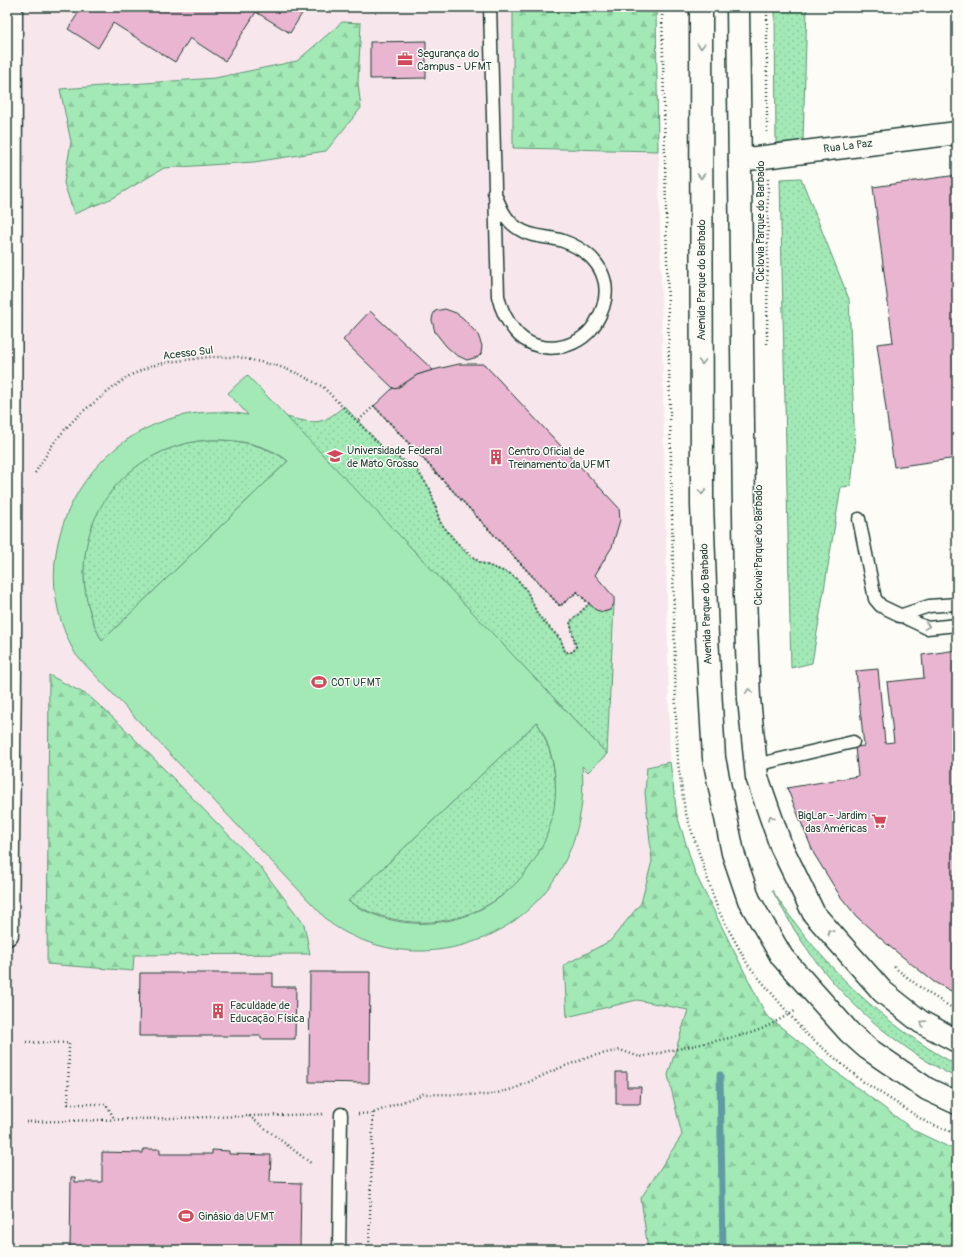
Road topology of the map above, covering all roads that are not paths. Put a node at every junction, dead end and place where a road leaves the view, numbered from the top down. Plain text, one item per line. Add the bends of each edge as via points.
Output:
1 (11, 7) edge
2 (490, 7) edge
3 (701, 7) edge
4 (738, 7) edge
5 (957, 133) edge
6 (740, 160) junction
7 (494, 192) junction
8 (858, 519) dead end
9 (957, 604) edge
10 (900, 616) junction
11 (957, 625) edge
12 (853, 742) dead end
13 (756, 765) junction
14 (7, 934) edge
15 (957, 1041) edge
16 (957, 1103) edge
17 (341, 1114) road end
18 (339, 1250) edge

1 - 14 main road
2 - 7 lane
3 -> 16 main road, Avenida Parque do Barbado via 702,497 705,590 714,758 733,853 749,900 782,957 849,1032 867,1048 927,1089
4 - 6 main road
5 - 6 main road, Rua La Paz
13 -> 6 main road via 749,699 745,597
7 - 7 lane via 506,218 519,229 578,247 590,254 598,265 605,283 603,312 582,340 550,349 532,343 516,332 502,312 498,296
8 - 10 lane via 875,599
9 - 10 lane via 929,606
10 -> 11 lane via 927,628
12 - 13 lane
15 -> 13 main road via 921,1022 883,992 814,914 781,846 757,777
17 - 18 lane

